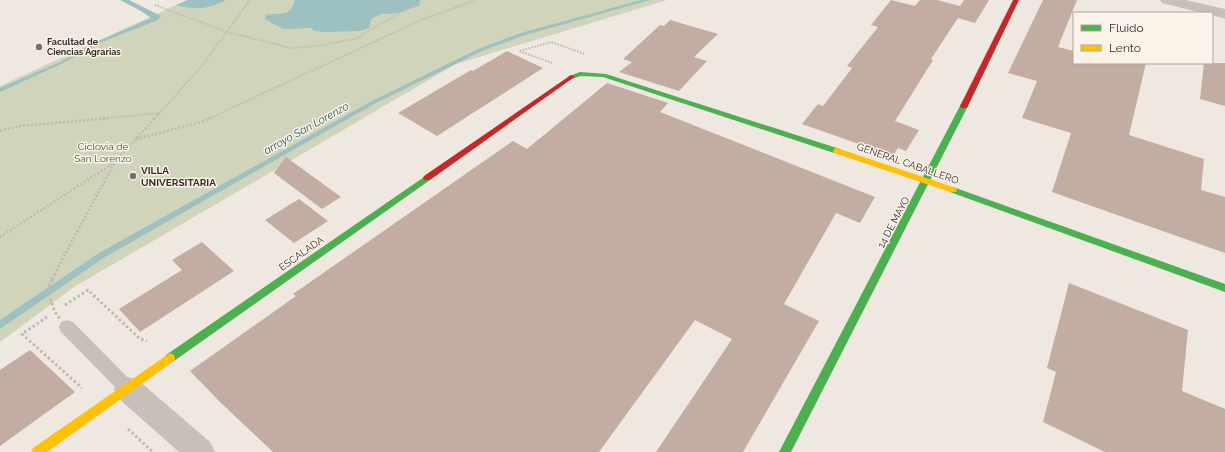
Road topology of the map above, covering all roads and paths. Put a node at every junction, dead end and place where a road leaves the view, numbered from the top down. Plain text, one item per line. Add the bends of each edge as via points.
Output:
1 (250, 0) edge
2 (422, 0) edge
3 (476, 0) edge
4 (1016, 0) edge
5 (1167, 0) edge
6 (155, 5) dead end
7 (1225, 14) edge
8 (227, 32) junction
9 (588, 55) dead end
10 (557, 66) dead end
11 (580, 74) joint
12 (160, 113) junction
13 (0, 131) edge
14 (136, 139) junction
15 (115, 162) junction
16 (927, 180) junction
17 (0, 237) edge
18 (1225, 288) edge
19 (62, 307) dead end
20 (55, 312) junction
21 (64, 323) joint
22 (153, 343) dead end
23 (128, 389) junction
24 (85, 391) dead end
25 (37, 452) edge
26 (200, 452) edge
27 (785, 452) edge

1 - 8 path
2 - 8 path via 355,39 316,46 290,48
3 - 14 path via 421,20 201,122
4 - 16 street, 14 DE MAYO
5 - 7 street
6 - 8 path
8 - 12 path
9 - 10 path via 551,42 519,51
11 - 16 street, GENERAL CABALLERO via 604,75
11 - 23 street, ESCALADA via 562,82
12 - 13 path via 20,126
12 - 14 path
14 - 15 path
15 - 17 path
15 - 20 path, bridge via 47,290
16 - 18 street, GENERAL CABALLERO
16 - 27 street, 14 DE MAYO
19 - 22 path via 88,290 140,339
20 - 21 path, bridge
20 - 24 path via 22,334
21 - 23 lane
23 - 25 street, ESCALADA
23 - 26 street

